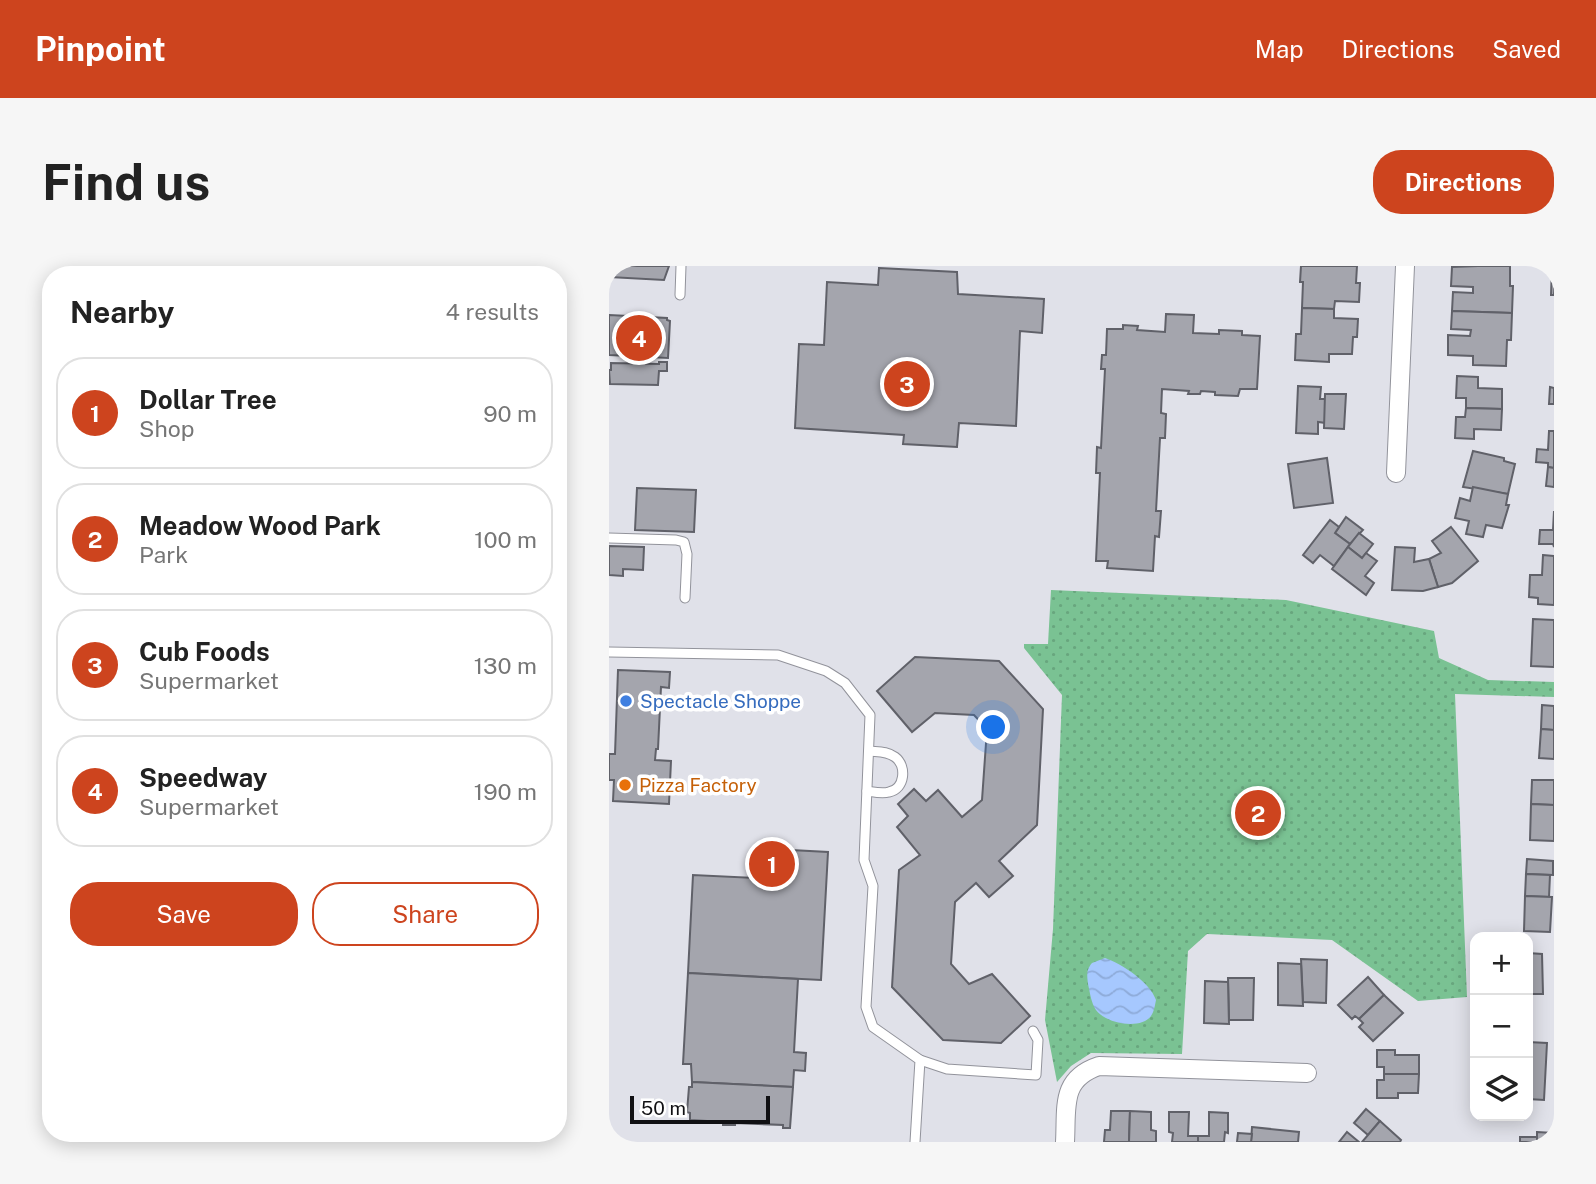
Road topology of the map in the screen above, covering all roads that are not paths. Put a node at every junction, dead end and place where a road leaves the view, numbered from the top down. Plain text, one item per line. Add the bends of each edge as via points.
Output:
1 (681, 266) edge
2 (1405, 266) edge
3 (680, 295) dead end
4 (1396, 473) dead end
5 (609, 538) edge
6 (685, 598) dead end
7 (609, 652) edge
8 (869, 751) junction
9 (867, 791) junction
10 (1033, 1031) dead end
11 (921, 1060) junction
12 (1307, 1073) dead end
13 (915, 1142) edge
14 (1065, 1142) edge

1 - 3 lane
2 - 4 street
5 - 6 lane via 684,542
7 - 8 lane via 778,655 806,663 845,683 870,715
8 - 9 lane
8 - 9 lane via 898,758 902,778 889,793
9 - 11 lane via 864,860 873,886 866,1007 873,1027
10 - 11 lane via 1038,1040 1036,1075 947,1069
11 - 13 lane
12 - 14 street via 1099,1066 1086,1070 1070,1086

